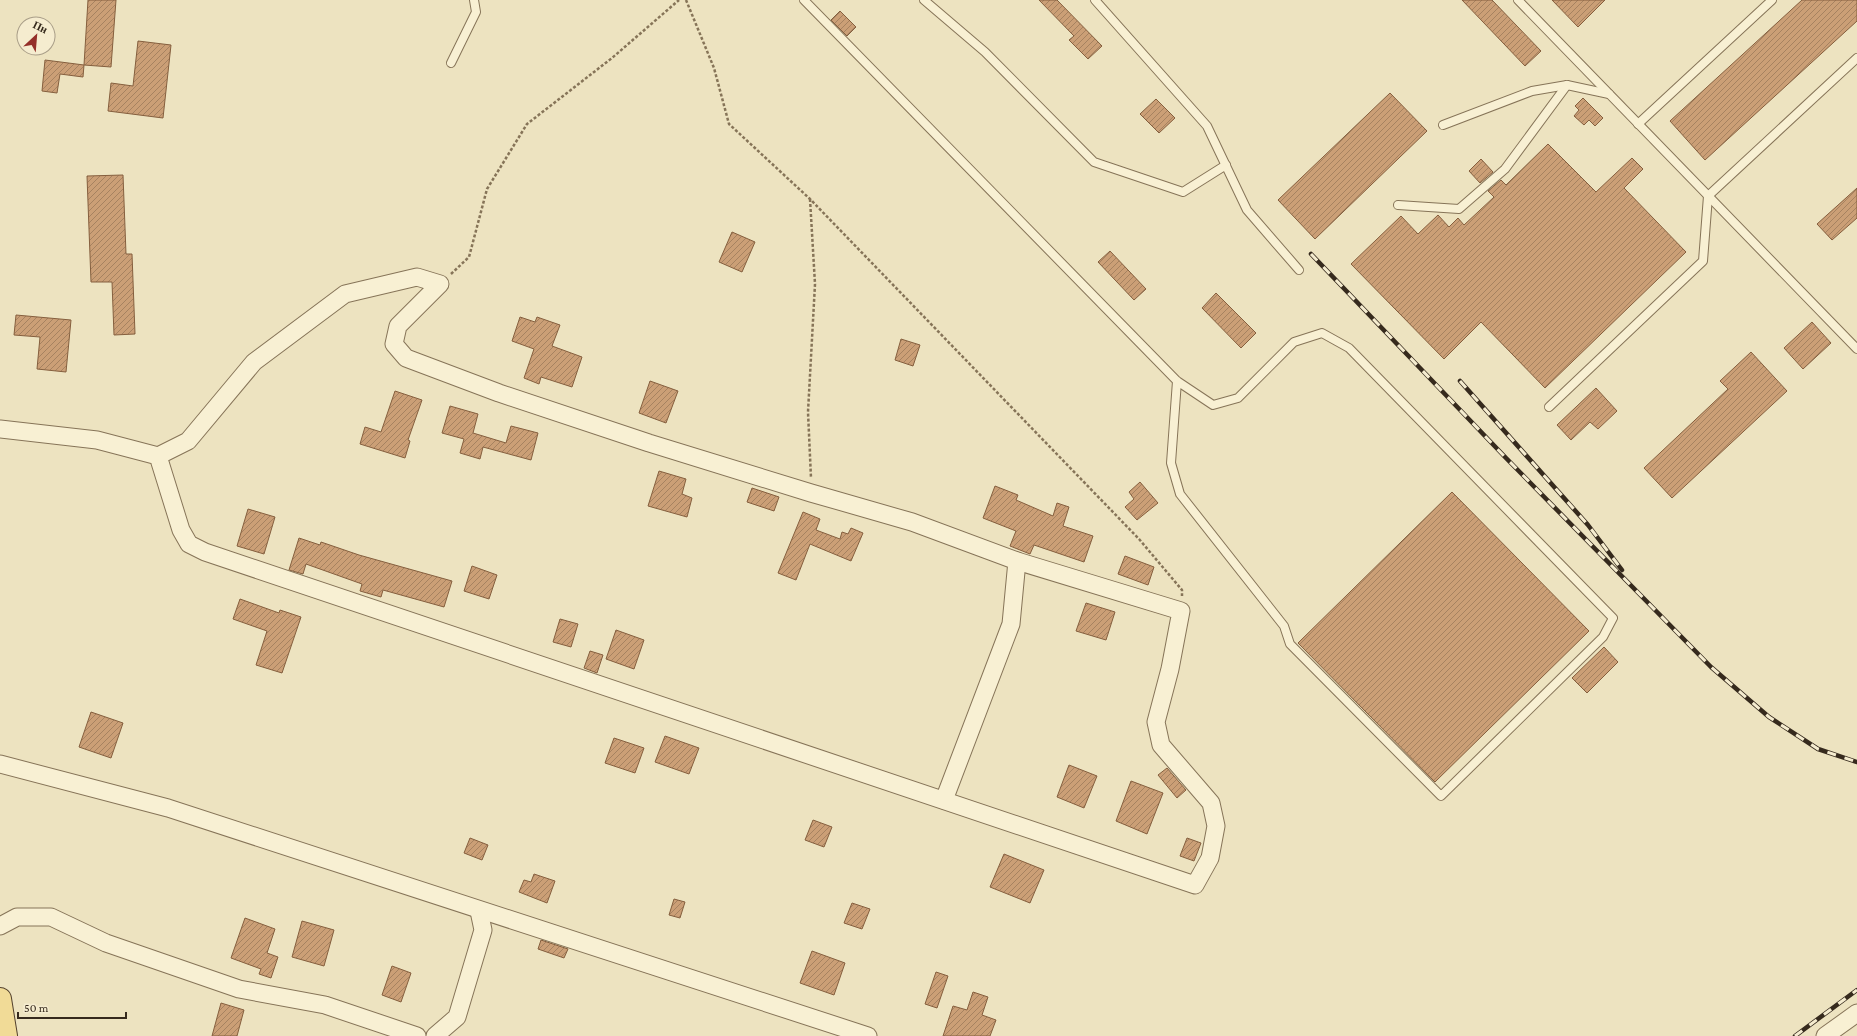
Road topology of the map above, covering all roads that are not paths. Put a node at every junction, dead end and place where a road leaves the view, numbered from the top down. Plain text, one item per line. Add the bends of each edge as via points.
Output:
1 (474, 0) edge
2 (804, 0) edge
3 (924, 0) edge
4 (1095, 0) edge
5 (1518, 0) edge
6 (1772, 0) edge
7 (1857, 58) edge
8 (451, 63) dead end
9 (1568, 85) junction
10 (1610, 94) junction
11 (1638, 124) junction
12 (1443, 125) dead end
13 (1226, 165) junction
14 (1708, 196) junction
15 (1398, 205) dead end
16 (1299, 270) dead end
17 (1857, 349) edge
18 (1177, 381) junction
19 (1549, 407) dead end
20 (0, 429) edge
21 (158, 456) junction
22 (1017, 561) junction
23 (0, 764) edge
24 (944, 800) junction
25 (479, 911) junction
26 (0, 926) edge
27 (0, 999) edge
28 (1857, 1013) edge
29 (862, 1035) edge
30 (6, 1036) edge
31 (417, 1036) edge
32 (435, 1036) edge
33 (1825, 1036) edge

1 - 8 lane via 476,12
2 - 18 lane
3 - 13 lane via 985,52 1094,162 1183,192
4 - 13 lane via 1207,126
5 - 10 lane
6 - 11 lane
7 - 14 lane
9 - 10 lane
9 - 12 lane via 1532,91
9 - 15 lane via 1505,169 1459,209
10 - 11 lane
11 - 14 lane
13 - 16 lane via 1247,210
14 - 17 lane
14 - 19 lane via 1704,261
18 - 18 lane via 1171,463 1180,494 1284,626 1290,644 1441,796 1603,637 1613,618 1349,348 1322,333 1294,342 1238,398 1213,405
20 - 21 street via 97,440
21 - 22 street via 188,441 254,362 345,294 418,277 440,284 398,326 394,344 406,358 499,394 811,493 912,522
21 - 24 street via 181,530 189,544 205,552
22 - 24 street via 1011,624
22 - 24 street via 1181,611 1170,669 1156,722 1161,745 1211,803 1216,826 1210,858 1195,885
23 - 25 street via 168,808
25 - 29 street
25 - 32 street via 483,930 457,1017
26 - 31 street via 17,917 51,917 106,943 239,989 325,1005
27 - 30 main road
28 - 33 street

